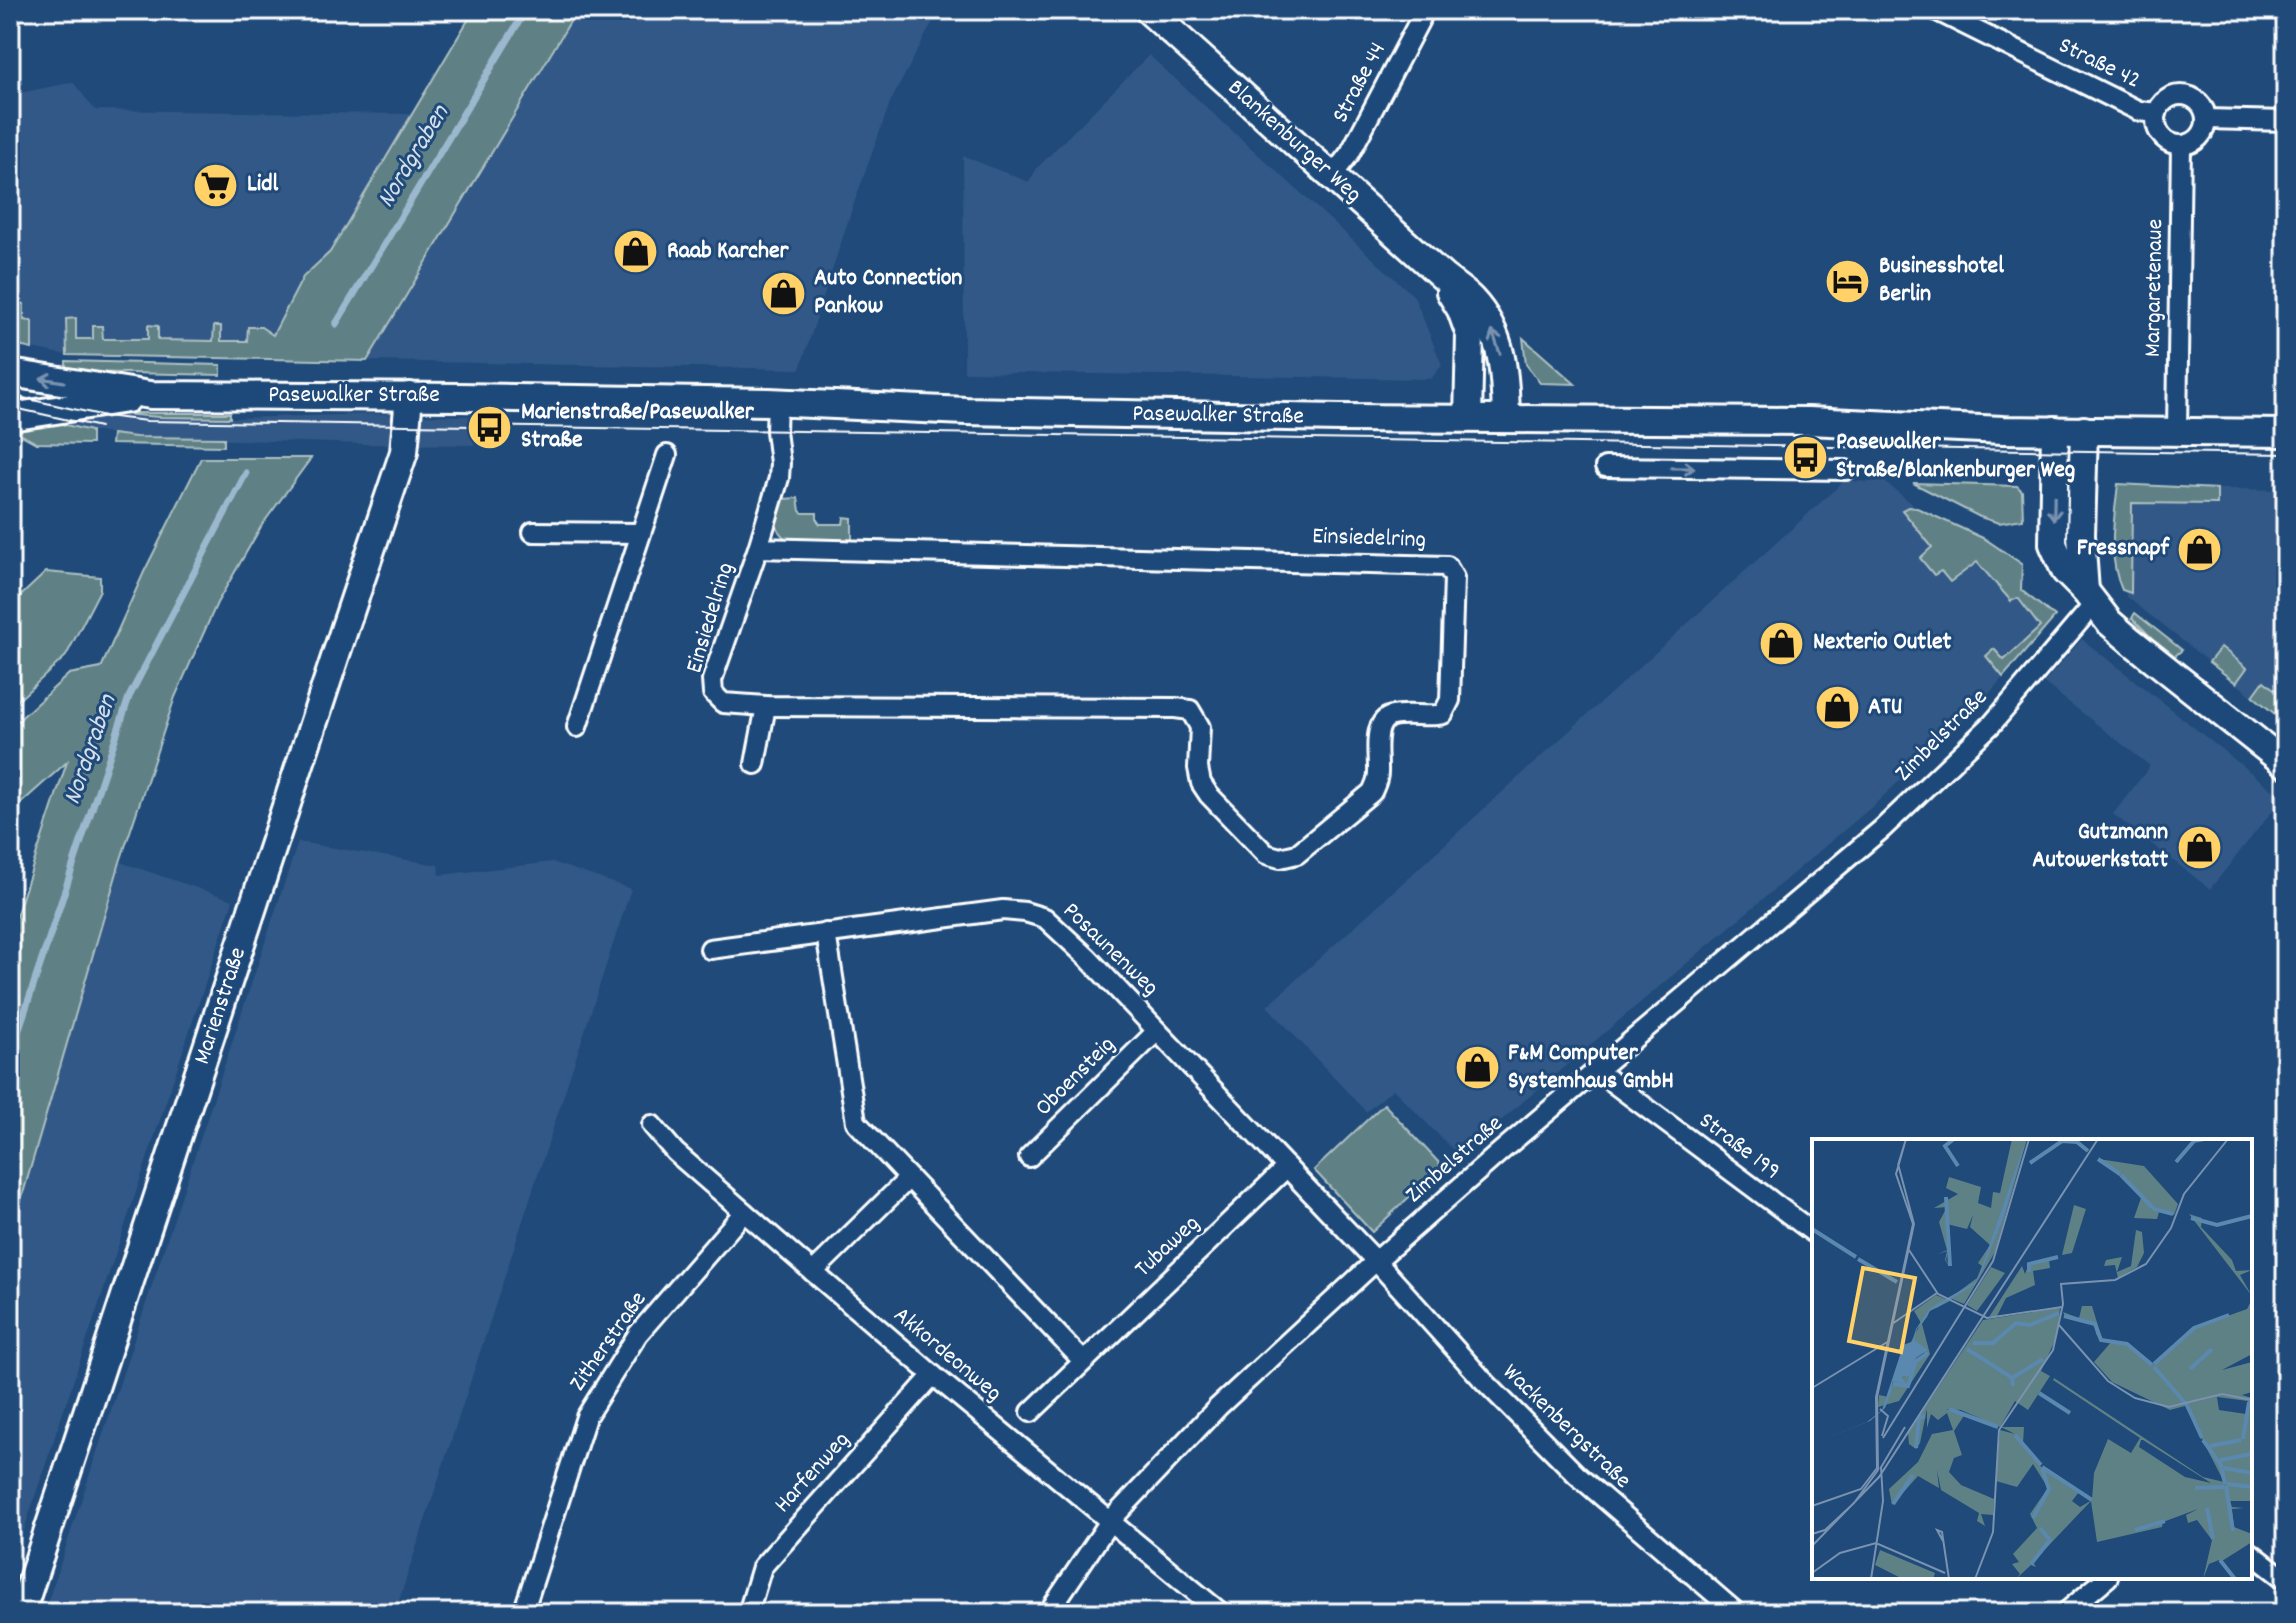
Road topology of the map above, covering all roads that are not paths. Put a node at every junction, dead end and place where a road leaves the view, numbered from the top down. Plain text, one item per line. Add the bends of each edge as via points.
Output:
1 (1148, 10) edge
2 (1425, 10) edge
3 (1935, 10) edge
4 (2157, 113) junction
5 (2206, 119) junction
6 (2286, 121) edge
7 (2181, 145) junction
8 (1332, 176) junction
9 (1441, 275) junction
10 (10, 373) edge
11 (150, 395) junction
12 (409, 396) junction
13 (777, 402) junction
14 (10, 417) edge
15 (1468, 418) junction
16 (1506, 419) junction
17 (2055, 430) junction
18 (2084, 430) junction
19 (2177, 431) junction
20 (2286, 433) edge
21 (667, 455) dead end
22 (1605, 467) dead end
23 (1846, 470) dead end
24 (533, 532) dead end
25 (640, 533) junction
26 (758, 548) junction
27 (2090, 597) junction
28 (766, 706) junction
29 (577, 727) dead end
30 (755, 764) dead end
31 (2286, 764) edge
32 (826, 933) junction
33 (710, 949) dead end
34 (1157, 1031) junction
35 (1597, 1071) junction
36 (652, 1125) dead end
37 (1029, 1157) dead end
38 (1287, 1167) junction
39 (909, 1178) junction
40 (744, 1212) junction
41 (1812, 1232) edge
42 (1376, 1261) junction
43 (813, 1272) junction
44 (1083, 1361) junction
45 (933, 1375) junction
46 (1031, 1412) dead end
47 (1110, 1521) junction
48 (2252, 1554) edge
49 (2106, 1579) edge
50 (2286, 1580) edge
51 (21, 1613) edge
52 (523, 1613) edge
53 (748, 1613) edge
54 (1048, 1613) edge
55 (1221, 1613) edge
56 (1737, 1613) edge
57 (2065, 1613) edge

1 - 8 main road, Blankenburger Weg
2 - 8 street, Straße 44 via 1350,153
3 - 4 street, Straße 42 via 2139,111
4 - 5 street via 2165,100 2180,95 2201,104
4 - 7 street via 2161,135
5 - 6 street
5 - 7 street via 2202,134
7 - 19 street, Margaretenaue
8 - 9 main road, Blankenburger Weg
9 - 15 main road, Blankenburger Weg via 1470,335
16 -> 9 main road, Blankenburger Weg via 1504,368 1490,325 1470,298
11 -> 10 main road, Pasewalker Straße
11 - 12 main road, Pasewalker Straße
11 - 14 main road, Pasewalker Straße
12 - 13 main road, Pasewalker Straße
12 - 51 main road, Marienstraße via 399,470
13 - 15 main road, Pasewalker Straße via 966,411
13 - 26 street, Einsiedelring via 779,478
15 - 16 main road, Pasewalker Straße
16 - 17 main road, Pasewalker Straße via 1808,421
17 - 18 main road, Pasewalker Straße
17 -> 27 main road via 2053,544 2065,571
18 - 19 main road, Pasewalker Straße
18 - 27 main road via 2081,535
19 - 20 main road, Pasewalker Straße
21 - 25 street
22 -> 23 street
24 - 25 street
25 - 29 street
26 - 28 street, Einsiedelring via 712,680 713,693 723,703
26 - 28 street, Einsiedelring via 1423,564 1447,566 1454,578 1450,700 1443,714 1385,719 1378,732 1378,777 1372,792 1297,854 1280,858 1266,854 1201,783 1200,727 1190,710
27 - 31 main road via 2131,641
27 - 35 street, Zimbelstraße via 1992,724 1882,829
28 - 30 street
32 - 33 street, Posaunenweg
32 - 34 street, Posaunenweg via 1003,910 1025,912 1045,918
32 - 39 street via 856,1122
34 - 37 street, Oboensteig
34 - 38 street, Posaunenweg
35 - 41 street, Straße 199
35 - 42 street, Zimbelstraße
36 - 40 street, Akkordeonweg
38 - 42 street, Posaunenweg
38 - 44 street, Tubaweg
39 - 43 street
39 - 44 street
40 - 43 street, Akkordeonweg
40 - 52 street, Zitherstraße via 638,1334 586,1417
42 - 47 street, Zimbelstraße via 1218,1407
42 - 56 street, Wackenbergstraße via 1577,1475
43 - 45 street, Akkordeonweg
44 - 46 street, Tubaweg
45 - 47 street, Akkordeonweg
45 - 53 street, Harfenweg via 762,1567
47 - 54 street, Zimbelstraße
47 - 55 street, Akkordeonweg
48 - 50 street
49 - 57 street

